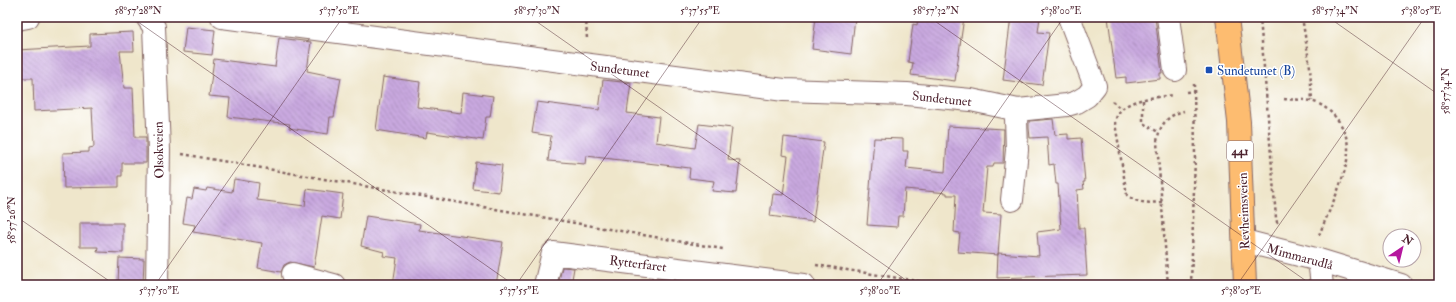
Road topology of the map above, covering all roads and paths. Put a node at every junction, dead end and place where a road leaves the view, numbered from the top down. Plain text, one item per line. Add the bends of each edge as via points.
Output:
1 (28, 17) edge
2 (147, 17) edge
3 (222, 17) edge
4 (1069, 17) edge
5 (1168, 17) edge
6 (1227, 17) edge
7 (1260, 17) edge
8 (1302, 17) edge
9 (17, 19) edge
10 (1184, 74) joint
11 (1195, 91) junction
12 (1182, 93) dead end
13 (1175, 94) dead end
14 (1284, 99) dead end
15 (1144, 100) junction
16 (1312, 101) junction
17 (1018, 110) junction
18 (1184, 111) dead end
19 (1158, 132) junction
20 (159, 150) junction
21 (1012, 200) dead end
22 (1162, 202) junction
23 (1282, 228) dead end
24 (1244, 241) junction
25 (726, 249) dead end
26 (1320, 260) junction
27 (808, 263) dead end
28 (305, 280) edge
29 (791, 284) edge
30 (157, 285) edge
31 (334, 285) edge
32 (545, 285) edge
33 (942, 285) edge
34 (1168, 285) edge
35 (1191, 285) edge
36 (1245, 285) edge
37 (1322, 285) edge
38 (1401, 285) edge

1 - 9 street
2 - 20 street, Olsokveien via 154,27
3 - 17 street, Sundetunet via 784,90 907,94 971,100
4 - 17 street, Sundetunet via 1095,86 1087,96 1072,104
5 - 10 street
6 - 24 main road, Revheimsveien / 441 via 1239,122
7 - 23 path via 1276,218 1278,226
8 - 16 path via 1310,67
10 - 11 path
11 - 12 path
11 - 35 path
13 - 15 path
14 - 16 path
15 - 19 path via 1143,123
15 - 22 path via 1121,108 1116,116 1124,183 1127,195 1134,201
16 - 26 path via 1340,122 1346,135 1348,151 1346,166 1317,240
17 - 21 street
18 - 19 path via 1169,117
19 - 22 path
20 - 25 path
20 - 30 street, Olsokveien
22 - 34 path
24 - 26 street, Mimmarudlå
24 - 36 main road, Revheimsveien / 441
26 - 37 street
26 - 38 street, Mimmarudlå
27 - 33 path
28 - 31 street
29 - 32 street, Rytterfaret via 553,253

